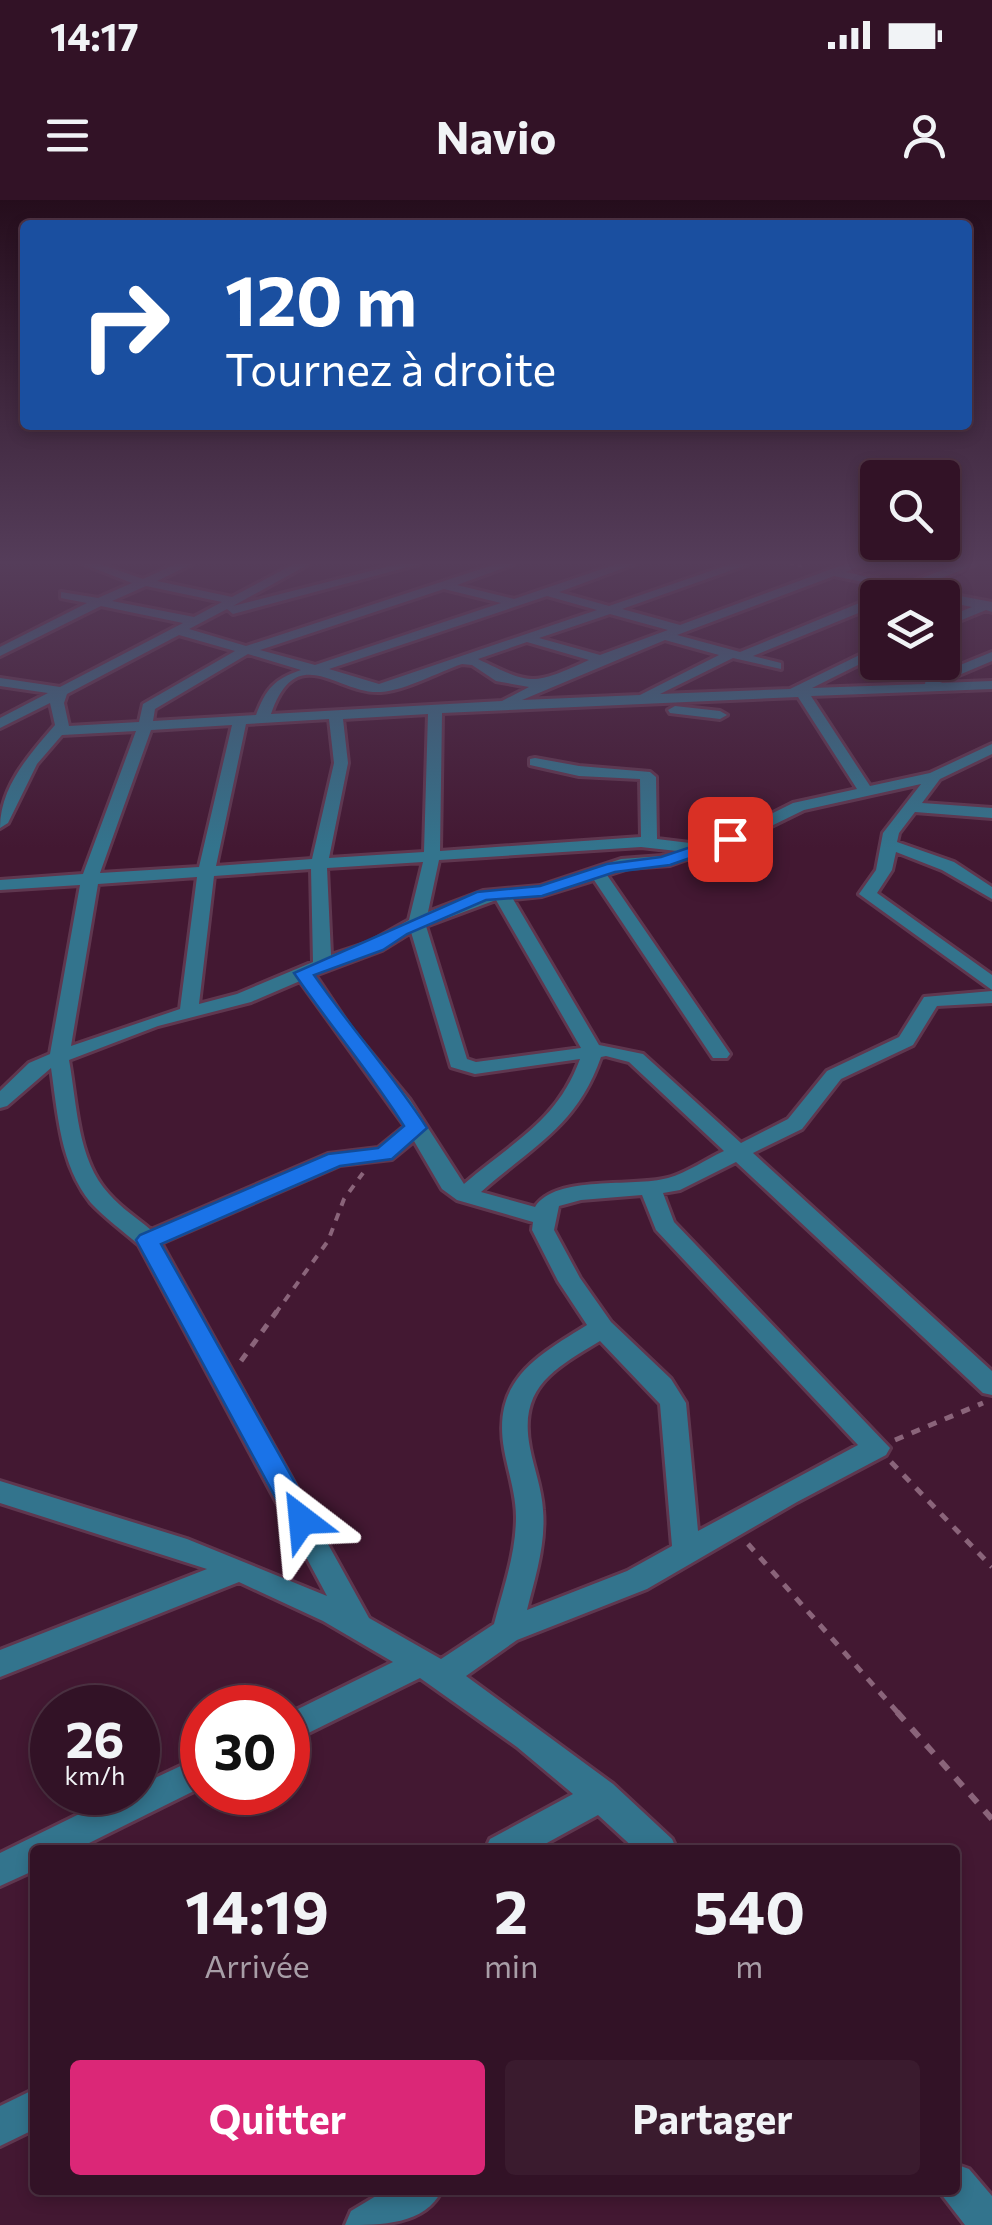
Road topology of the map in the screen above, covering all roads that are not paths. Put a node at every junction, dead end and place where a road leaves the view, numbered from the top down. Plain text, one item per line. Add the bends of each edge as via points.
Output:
1 (123, 658) edge
2 (231, 658) edge
3 (274, 658) edge
4 (353, 658) edge
5 (466, 658) edge
6 (728, 658) edge
7 (744, 658) edge
8 (986, 658) edge
9 (601, 659) edge
10 (462, 660) junction
11 (860, 660) edge
12 (776, 666) dead end
13 (316, 671) junction
14 (0, 682) edge
15 (992, 684) edge
16 (544, 685) junction
17 (914, 689) junction
18 (61, 691) junction
19 (798, 694) junction
20 (625, 702) junction
21 (502, 705) junction
22 (435, 710) junction
23 (720, 715) dead end
24 (336, 716) junction
25 (262, 719) junction
26 (240, 721) junction
27 (1, 722) edge
28 (146, 726) junction
29 (59, 731) junction
30 (992, 748) edge
31 (535, 762) dead end
32 (935, 776) junction
33 (866, 791) junction
34 (909, 806) junction
35 (991, 814) edge
36 (0, 823) edge
37 (649, 842) junction
38 (891, 845) junction
39 (703, 849) junction
40 (922, 856) junction
41 (432, 857) junction
42 (319, 865) junction
43 (540, 870) junction
44 (884, 870) junction
45 (206, 872) junction
46 (597, 872) junction
47 (90, 878) junction
48 (0, 884) edge
49 (992, 894) edge
50 (502, 895) junction
51 (418, 924) junction
52 (313, 969) junction
53 (992, 984) edge
54 (992, 997) edge
55 (189, 1012) junction
56 (593, 1052) junction
57 (720, 1054) dead end
58 (59, 1057) junction
59 (3, 1097) edge
60 (416, 1128) junction
61 (740, 1153) junction
62 (652, 1189) junction
63 (465, 1195) junction
64 (542, 1217) junction
65 (148, 1240) junction
66 (602, 1328) junction
67 (992, 1386) edge
68 (0, 1492) edge
69 (686, 1550) junction
70 (238, 1570) junction
71 (358, 1625) junction
72 (507, 1631) junction
73 (0, 1664) edge
74 (433, 1669) junction
75 (310, 1720) edge
76 (180, 1781) edge
77 (602, 1795) junction
78 (50, 1845) edge
79 (511, 1845) edge
80 (655, 1845) edge
81 (30, 1855) edge
82 (0, 1870) edge
83 (30, 2111) edge
84 (0, 2127) edge
85 (960, 2189) edge
86 (414, 2195) edge
87 (364, 2225) edge
88 (991, 2225) edge

1 - 18 street
2 - 28 street via 152,704
3 - 13 street
4 - 13 street
5 - 10 street
6 - 20 street
7 - 12 street
8 - 17 street
9 - 16 street
10 - 13 street via 379,688
10 - 16 street via 502,678
11 - 19 street
13 - 25 street via 272,690
14 - 18 street
15 - 17 street
16 - 21 street
17 - 19 street
18 - 27 street
18 - 29 street
19 - 20 street
19 - 33 street
20 - 21 street
20 - 23 street
21 - 22 street
22 - 24 street
22 - 41 street
24 - 25 street
24 - 42 street via 341,763
25 - 26 street
26 - 28 street
26 - 45 street
28 - 29 street
28 - 47 street
29 - 36 street via 30,764
30 - 32 street
31 - 37 street via 644,775
32 - 33 street
32 - 34 street
33 - 39 street via 799,806
34 - 35 street
34 - 38 street via 891,833
37 - 39 street
37 - 43 street
38 - 40 street
38 - 44 street
39 - 46 street
40 - 44 street
40 - 49 street
41 - 42 street
41 - 43 street
41 - 51 street
42 - 45 street
42 - 52 street
43 - 46 street
43 - 50 street
44 - 53 street via 868,890 872,898
45 - 47 street
45 - 55 street
46 - 57 street
47 - 48 street
47 - 58 street
50 - 51 street via 483,896
50 - 56 street
51 - 52 street
51 - 56 street via 458,1063 475,1068
52 - 55 street
52 - 60 street via 345,1034 381,1073
54 - 61 street via 931,1002 906,1041 834,1076 795,1124
55 - 58 street
56 - 61 street via 616,1050 636,1058
56 - 63 street via 561,1119
58 - 59 street
58 - 65 street via 75,1153 89,1184
60 - 63 street via 438,1167
60 - 65 street via 384,1154 336,1159
61 - 62 street
61 - 67 street
62 - 64 street via 564,1197
62 - 69 street via 664,1225 877,1448
63 - 64 street
64 - 66 street via 548,1241
65 - 71 street
66 - 69 street via 673,1403
66 - 72 street via 540,1368 512,1408 530,1520
68 - 70 street
69 - 72 street via 637,1580
70 - 71 street
70 - 73 street
71 - 74 street
72 - 74 street
74 - 75 street
74 - 77 street
76 - 78 street
77 - 79 street
77 - 80 street
81 - 82 street
83 - 84 street
85 - 88 street
86 - 87 street

